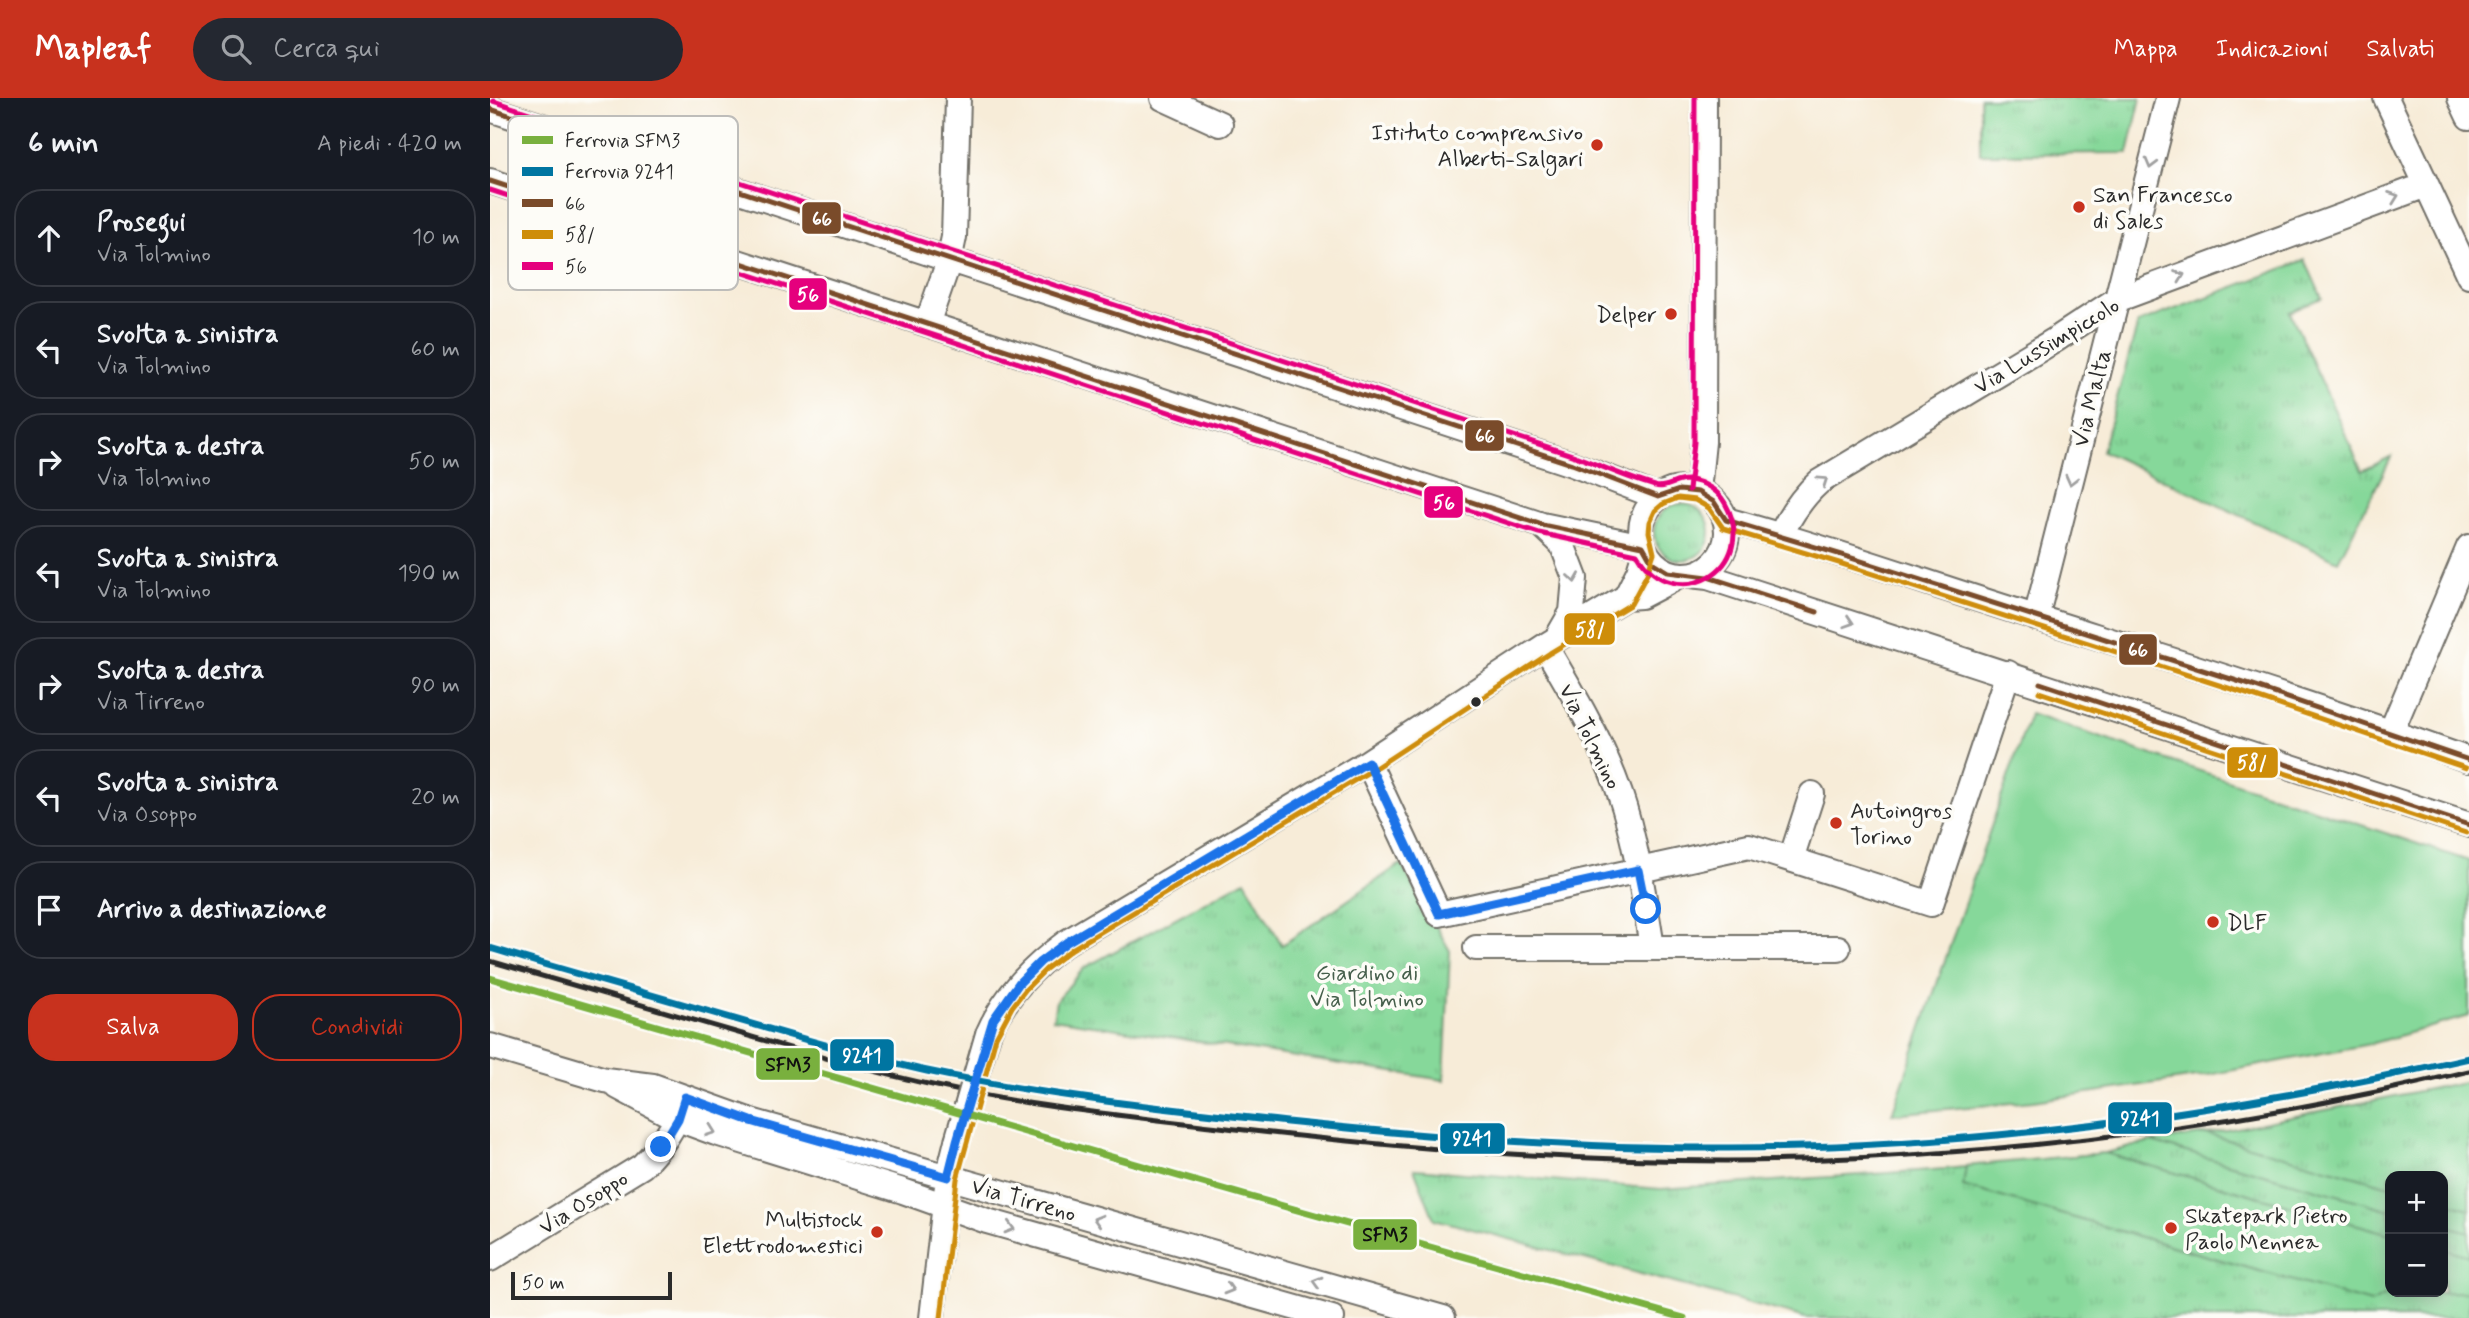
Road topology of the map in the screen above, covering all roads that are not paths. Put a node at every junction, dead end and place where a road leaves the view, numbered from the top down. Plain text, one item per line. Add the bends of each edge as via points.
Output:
1 (958, 98) edge
2 (1163, 98) edge
3 (1704, 98) edge
4 (2168, 98) edge
5 (2386, 98) edge
6 (2460, 98) edge
7 (490, 109) edge
8 (511, 116) edge
9 (2469, 117) edge
10 (1220, 124) dead end
11 (490, 181) edge
12 (2426, 185) junction
13 (508, 187) edge
14 (738, 191) edge
15 (949, 261) junction
16 (738, 262) edge
17 (2469, 276) edge
18 (2116, 300) junction
19 (927, 324) junction
20 (1698, 491) junction
21 (1658, 497) junction
22 (1726, 520) junction
23 (1542, 525) junction
24 (1781, 534) junction
25 (2469, 547) edge
26 (1644, 549) junction
27 (1685, 575) junction
28 (1626, 597) junction
29 (2036, 618) junction
30 (1551, 642) junction
31 (2008, 673) junction
32 (2391, 732) junction
33 (2469, 760) edge
34 (1368, 762) junction
35 (1812, 794) dead end
36 (2469, 825) edge
37 (1791, 859) junction
38 (1638, 870) junction
39 (1652, 947) junction
40 (1476, 948) dead end
41 (1838, 948) dead end
42 (490, 1046) edge
43 (682, 1108) junction
44 (948, 1177) junction
45 (945, 1206) junction
46 (490, 1259) edge
47 (932, 1318) edge
48 (1332, 1318) edge
49 (1443, 1318) edge

1 - 15 street via 954,237
2 - 10 street
3 - 20 street via 1703,442
4 -> 18 street, Via Malta
5 - 12 street
6 - 9 street
7 - 8 street
11 - 13 street
12 - 17 street
18 -> 12 street, Via Lussimpiccolo
14 - 15 street
15 - 19 street
15 - 21 street via 1561,460
16 - 19 street
24 -> 18 street, Via Lussimpiccolo via 1794,510 1819,482
18 -> 29 street, Via Malta
19 - 23 street
20 - 21 street via 1677,489
20 - 22 street via 1715,502
21 - 26 street via 1642,519
22 - 24 street
22 - 27 street via 1722,552 1707,568
23 - 26 street
23 -> 30 street via 1562,544 1575,578 1572,612
24 - 29 street
25 - 32 street
26 - 27 street via 1662,570
26 - 28 street
27 - 28 street via 1641,596
27 -> 31 street via 1731,584
28 - 30 street
29 - 32 street
30 - 34 street
30 - 38 street, Via Tolmino via 1607,760
31 - 36 street
31 - 37 street via 1931,904
32 - 33 street
34 - 38 street via 1439,914
34 - 44 street, bridge via 1040,962 993,1020
35 - 37 street
37 - 38 street via 1749,846
38 - 39 street, Via Tolmino
39 - 40 street
39 - 41 street
42 - 43 street, Via Tirreno
43 - 44 street, Via Tirreno via 751,1121
43 -> 45 street, Via Tirreno via 716,1133
43 - 46 street, Via Osoppo via 661,1147 642,1166
44 - 45 street
49 -> 44 street, Via Tirreno
45 - 47 street
45 -> 48 street, Via Tirreno

